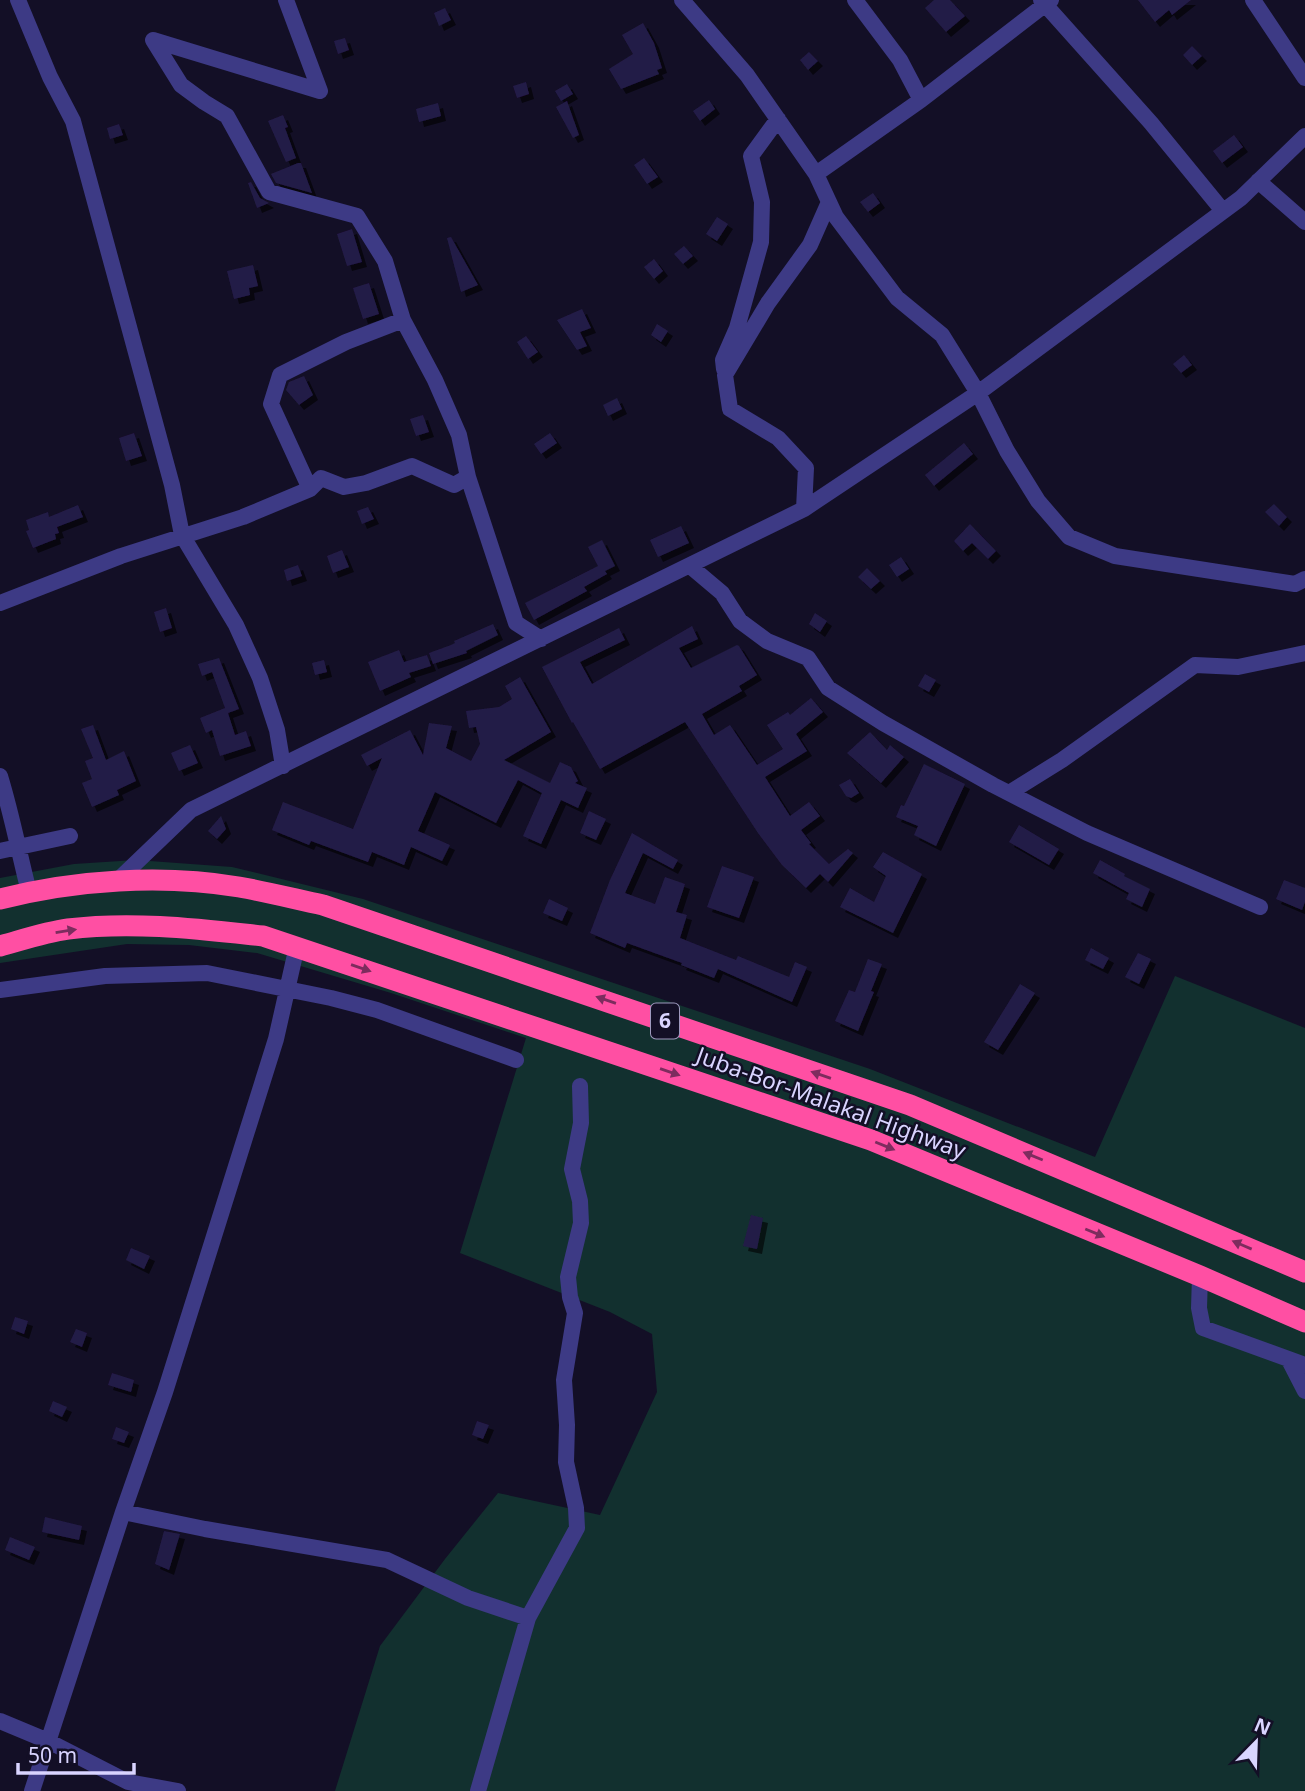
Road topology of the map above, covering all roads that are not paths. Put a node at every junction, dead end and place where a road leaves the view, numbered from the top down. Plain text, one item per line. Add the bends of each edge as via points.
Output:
1 (18, 0) edge
2 (286, 0) edge
3 (682, 0) edge
4 (855, 0) edge
5 (1253, 0) edge
6 (1046, 2) edge
7 (1305, 78) edge
8 (921, 100) junction
9 (778, 119) junction
10 (1305, 136) edge
11 (816, 174) junction
12 (1258, 181) junction
13 (829, 202) junction
14 (1223, 211) junction
15 (1305, 222) edge
16 (403, 320) junction
17 (725, 375) junction
18 (978, 393) junction
19 (468, 477) junction
20 (310, 489) junction
21 (804, 509) junction
22 (183, 535) junction
23 (690, 566) junction
24 (1305, 579) edge
25 (0, 603) edge
26 (541, 639) junction
27 (1305, 653) edge
28 (283, 766) junction
29 (0, 776) edge
30 (1009, 793) junction
31 (70, 836) dead end
32 (0, 850) edge
33 (117, 881) junction
34 (29, 892) junction
35 (0, 899) edge
36 (1260, 908) dead end
37 (0, 946) edge
38 (297, 946) junction
39 (286, 989) junction
40 (0, 990) edge
41 (516, 1060) dead end
42 (580, 1086) dead end
43 (1305, 1272) edge
44 (1200, 1276) junction
45 (1305, 1322) edge
46 (1297, 1363) edge
47 (1305, 1391) edge
48 (123, 1512) junction
49 (528, 1618) junction
50 (0, 1721) edge
51 (48, 1741) junction
52 (32, 1791) edge
53 (178, 1791) edge
54 (478, 1791) edge

1 - 22 street via 73,121
2 - 16 street via 320,91 153,40 181,85 226,116 269,192 357,216 385,261
3 - 9 street
4 - 8 street via 900,60
5 - 7 street
6 - 8 street
6 - 14 street
8 - 11 street
9 - 11 street
9 - 17 street via 751,156 762,202 761,242 737,328 723,360
10 - 12 street
11 - 13 street
12 - 14 street
12 - 15 street
13 - 17 street via 810,245
13 - 18 street via 897,298 942,335
14 - 18 street
16 - 19 street via 459,435
16 - 20 street via 280,375 271,404
17 - 21 street via 730,409 778,438 806,468
18 - 21 street
18 - 24 street via 1013,461 1069,537 1115,556 1295,584
19 - 20 street via 454,485 412,466 344,487 321,478
19 - 26 street via 516,623
20 - 22 street via 243,517
21 - 23 street
22 - 25 street
22 - 28 street via 236,625 260,678
23 - 26 street
23 - 30 street via 722,593 740,621 767,641 808,658 828,688
26 - 28 street
27 - 30 street via 1238,667 1195,665
28 - 33 street via 191,810
29 - 34 street
30 - 36 street via 1087,833
31 - 32 street
33 - 34 highway, Juba-Bor-Malakal Highway / 6
43 -> 33 highway, Juba-Bor-Malakal Highway / 6 via 910,1105 323,905 237,887
34 - 35 highway, Juba-Bor-Malakal Highway / 6
37 -> 38 highway, Juba-Bor-Malakal Highway / 6 via 67,929 124,925 263,936
38 - 39 street
38 -> 44 highway, Juba-Bor-Malakal Highway / 6 via 871,1140
39 - 40 street via 207,973 105,976
39 - 41 street via 377,1010
39 - 48 street via 264,1078
42 - 49 street via 581,1124 572,1169 580,1223 568,1277 575,1313 564,1380 566,1462 577,1528
44 - 45 highway, Juba-Bor-Malakal Highway / 6
44 - 46 street via 1203,1328
46 - 47 street
48 - 49 street via 387,1560 468,1598
48 - 51 street
49 - 54 street
50 - 51 street
51 - 52 street
51 - 53 street via 128,1782

